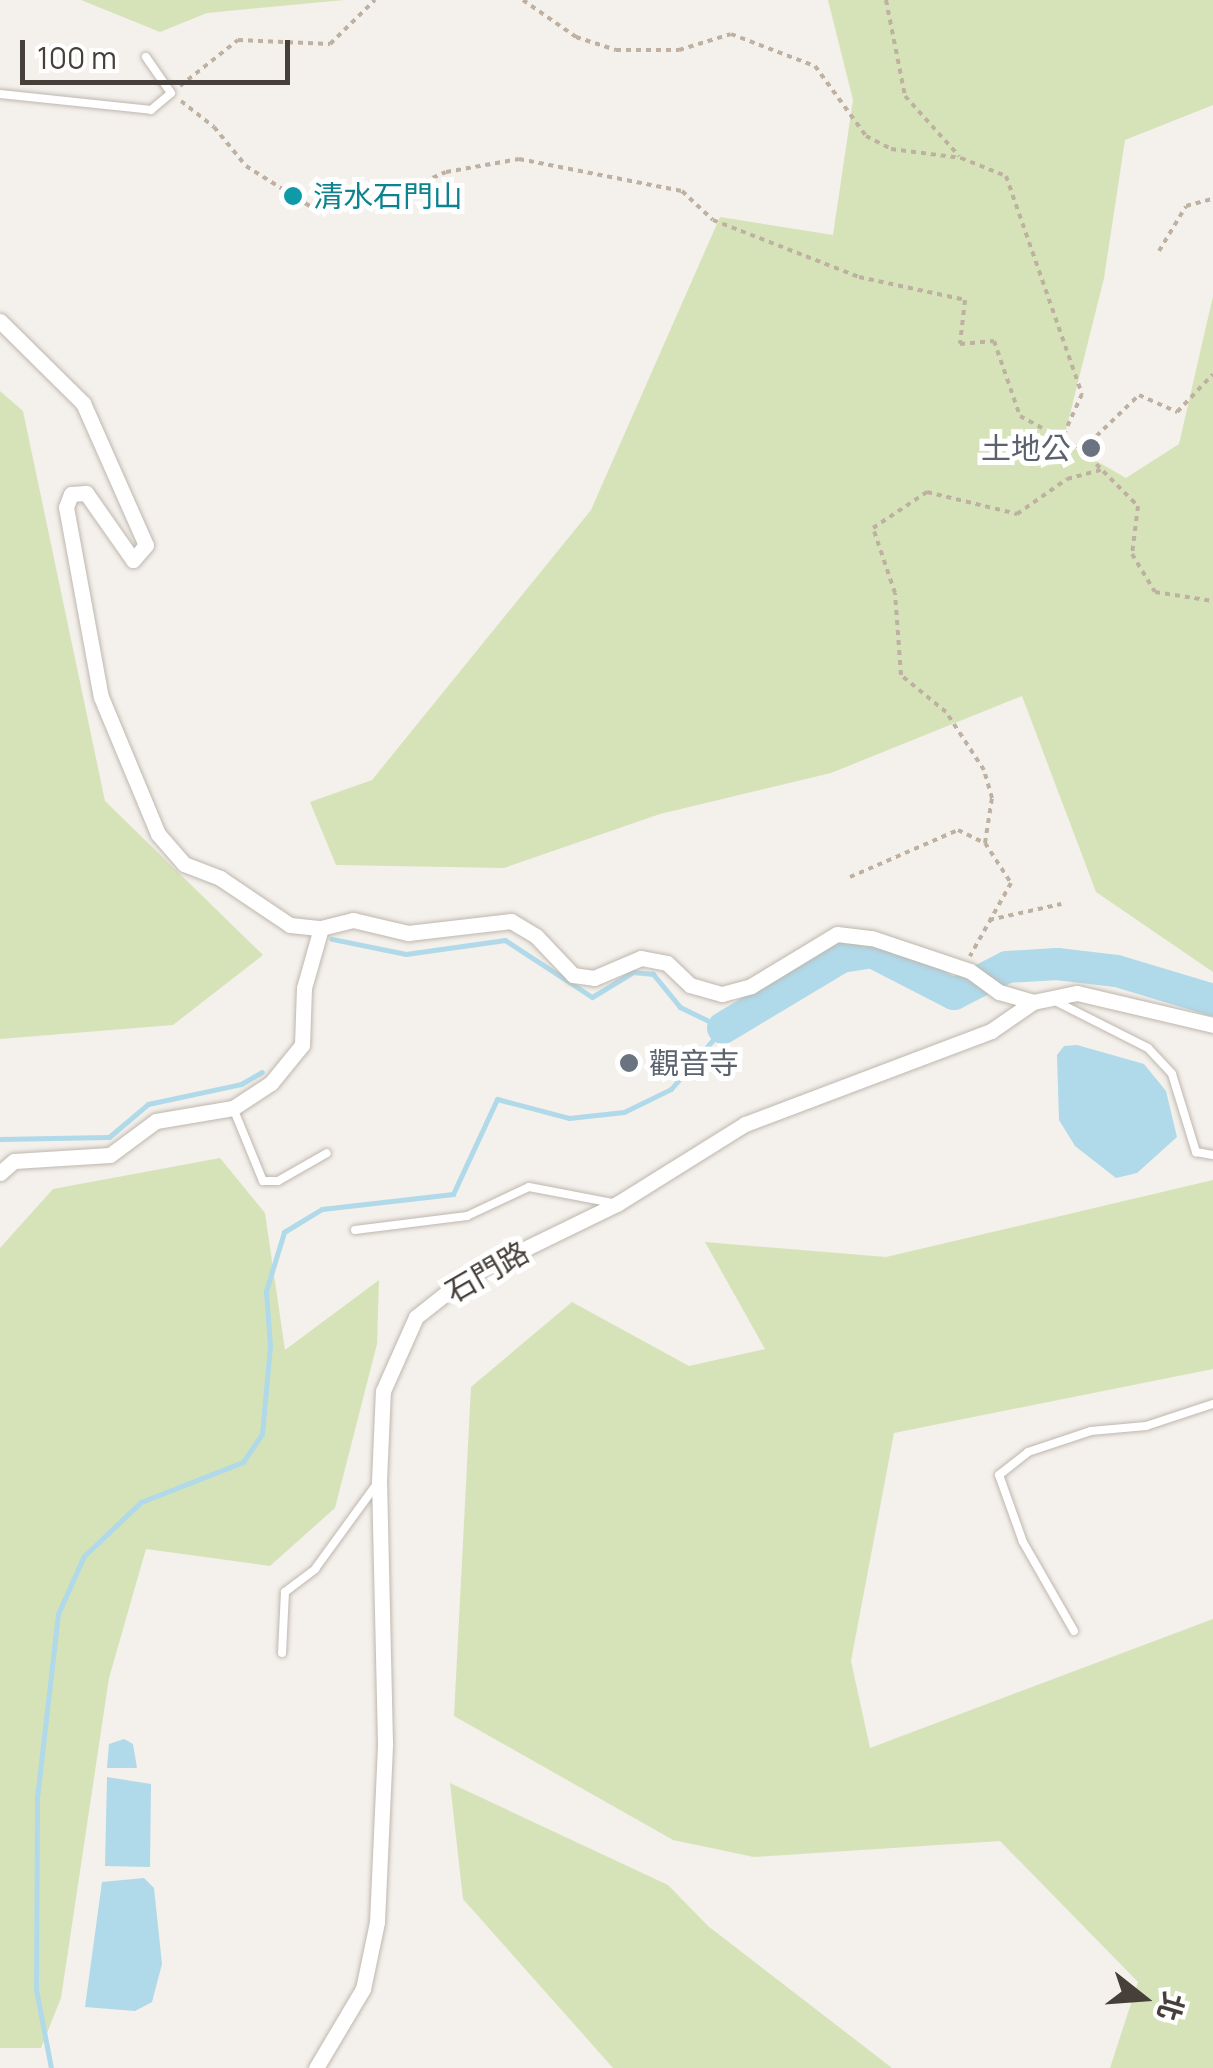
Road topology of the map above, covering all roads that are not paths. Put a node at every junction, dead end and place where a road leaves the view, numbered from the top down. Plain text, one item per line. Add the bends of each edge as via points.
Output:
1 (146, 57) dead end
2 (0, 94) edge
3 (0, 321) edge
4 (322, 928) junction
5 (1051, 999) junction
6 (1034, 1002) junction
7 (1213, 1025) edge
8 (233, 1108) junction
9 (327, 1154) dead end
10 (1213, 1155) edge
11 (0, 1173) edge
12 (618, 1204) junction
13 (355, 1230) dead end
14 (1213, 1404) edge
15 (378, 1481) junction
16 (1074, 1631) dead end
17 (282, 1653) dead end
18 (316, 2068) edge

1 - 2 lane via 171,94 151,110
3 - 4 street via 83,403 146,545 133,560 86,493 71,494 66,508 101,697 158,834 184,864 220,878 290,926
4 - 6 street via 353,920 408,933 511,921 536,936 572,975 594,978 642,958 668,964 690,985 722,994 750,986 837,934 872,938 970,971 1000,992
4 - 8 street via 304,988 302,1045 271,1083
5 - 6 street, 石門路
5 - 7 street, 石門路 via 1077,993 1110,998
5 - 10 lane via 1148,1048 1172,1074 1196,1152
6 - 12 street, 石門路 via 991,1031 745,1124
8 - 9 lane via 263,1181
8 - 11 street via 156,1121 110,1154 14,1160
12 - 13 lane via 529,1187 467,1216
12 - 15 street, 石門路 via 465,1278 416,1316 383,1391
14 - 16 lane via 1146,1426 1091,1431 1028,1452 999,1475 1024,1542
15 - 17 lane via 315,1569 285,1592
15 - 18 street, 石門路 via 385,1743 377,1922 362,1990

